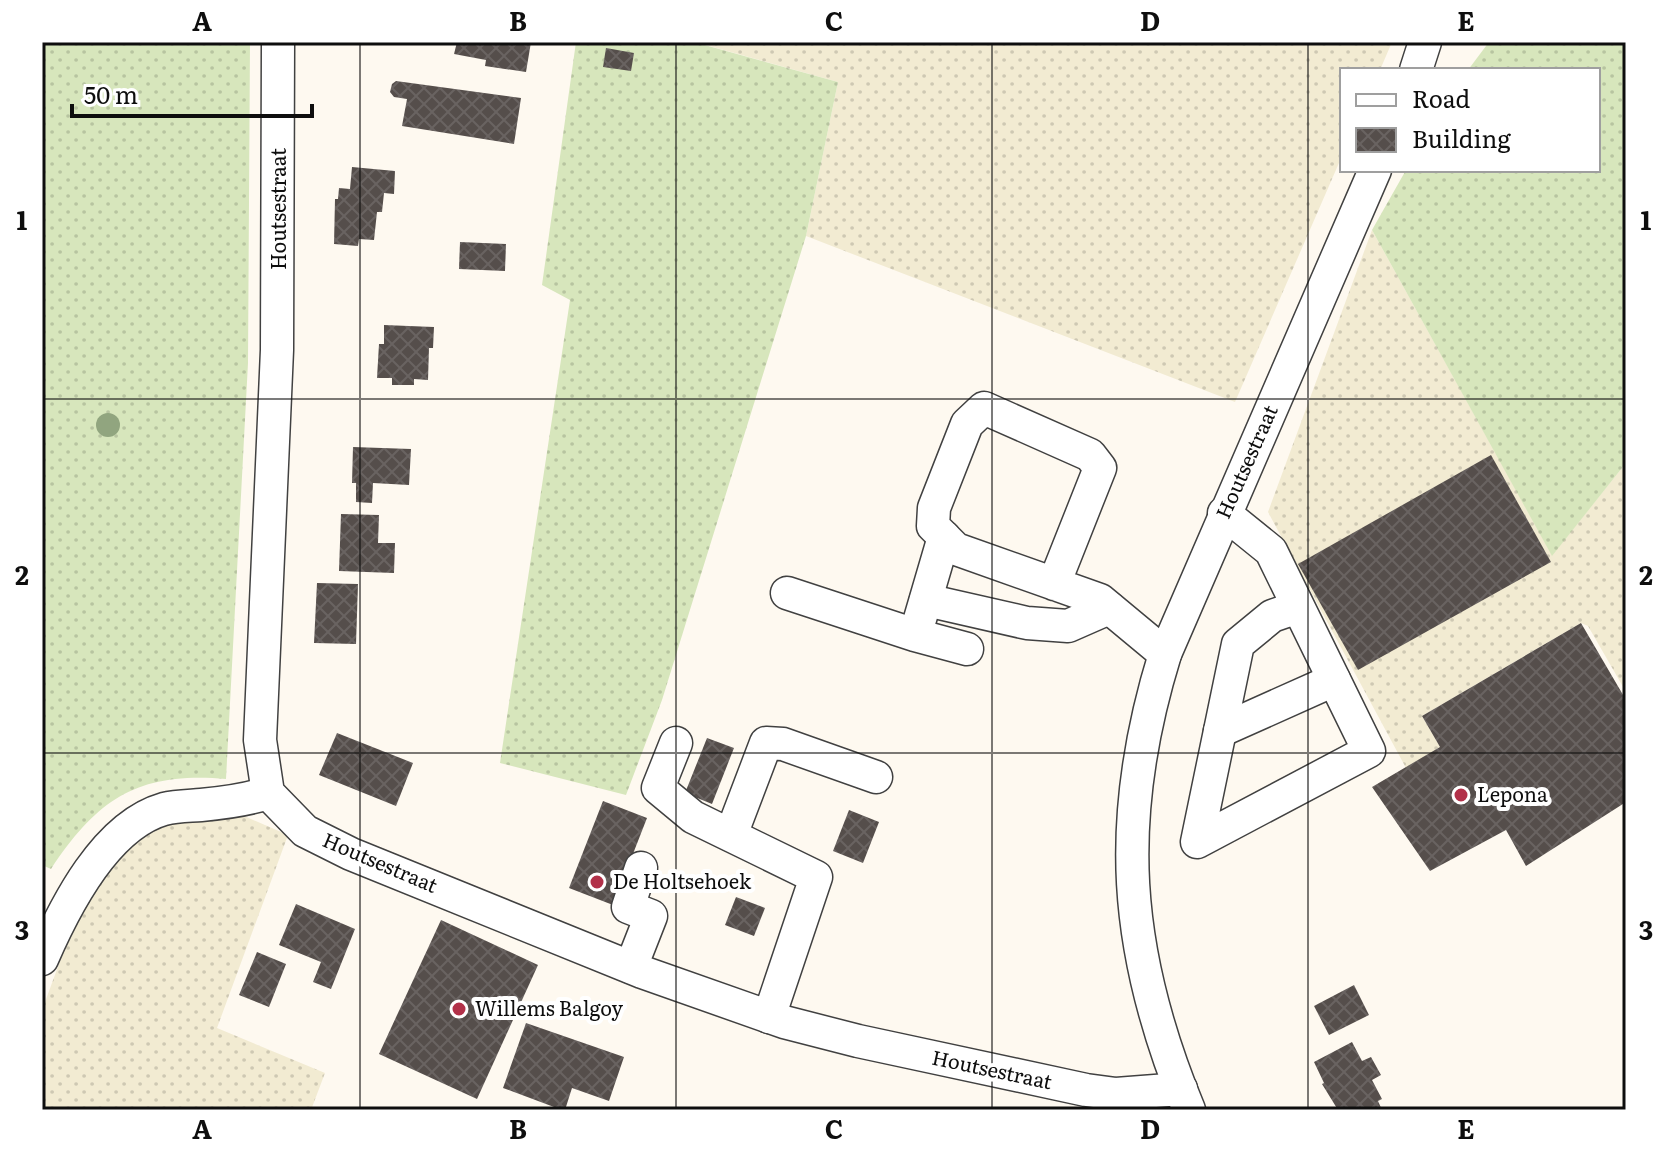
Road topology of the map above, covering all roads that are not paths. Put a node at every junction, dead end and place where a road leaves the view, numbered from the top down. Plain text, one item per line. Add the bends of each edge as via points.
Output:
1 (278, 42) edge
2 (1374, 172) edge
3 (1224, 513) junction
4 (944, 537) junction
5 (1054, 584) junction
6 (787, 593) dead end
7 (926, 600) junction
8 (1298, 607) junction
9 (1109, 608) junction
10 (915, 635) junction
11 (967, 649) dead end
12 (1165, 654) junction
13 (1334, 680) junction
14 (1220, 731) junction
15 (676, 743) dead end
16 (876, 777) dead end
17 (268, 793) junction
18 (731, 835) junction
19 (641, 868) dead end
20 (42, 959) edge
21 (631, 967) junction
22 (769, 1017) junction
23 (1185, 1099) edge

1 - 17 street, Houtsestraat via 277,350 260,740
2 - 3 street, Houtsestraat
3 - 8 street via 1271,551
3 - 12 street, Houtsestraat
4 - 5 street via 956,549
4 - 5 street via 933,526 934,508 967,424 984,408 1090,455 1100,468
4 - 7 street
5 - 9 street
6 - 10 street
7 - 9 street via 1027,623 1068,626
7 - 10 street
8 - 13 street
8 - 14 street via 1272,616 1238,644
9 - 12 street
10 - 11 street
12 - 23 street, Houtsestraat via 1140,753 1131,870 1136,933
13 - 14 street
13 - 14 street via 1369,751 1197,842
15 - 18 street via 658,788 693,817
16 - 18 street via 783,744 766,743
17 - 20 street via 166,808 133,825 98,860 56,926
17 - 21 street, Houtsestraat via 305,831 337,847
18 - 22 street via 816,877
19 - 21 street via 628,907 651,916
21 - 22 street, Houtsestraat
22 - 23 street, Houtsestraat via 1086,1090

